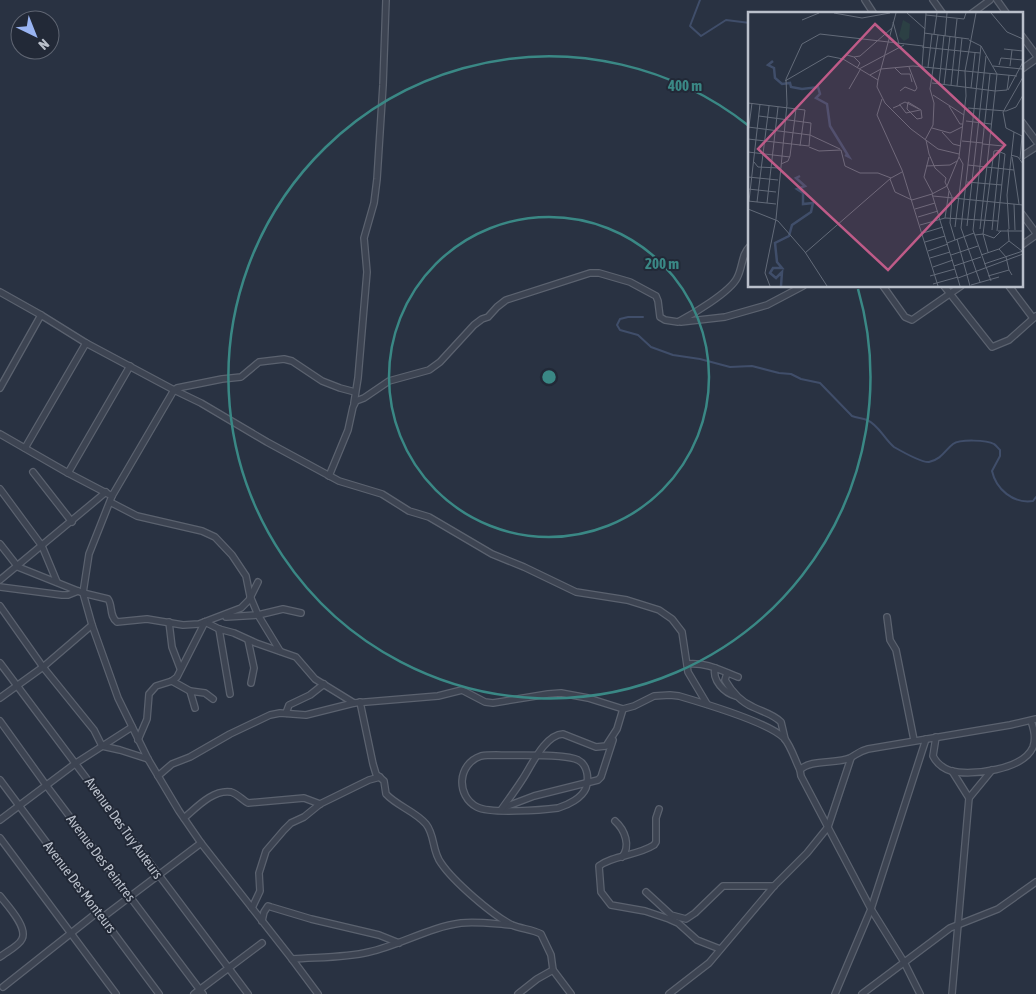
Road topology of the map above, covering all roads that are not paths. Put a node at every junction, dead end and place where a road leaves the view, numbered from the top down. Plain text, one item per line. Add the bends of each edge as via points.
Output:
1 (386, 0) edge
2 (933, 0) edge
3 (990, 0) edge
4 (997, 0) edge
5 (942, 12) edge
6 (974, 12) edge
7 (1006, 12) edge
8 (1024, 39) edge
9 (1036, 55) edge
10 (1036, 59) edge
11 (1024, 68) edge
12 (1024, 125) edge
13 (1036, 141) edge
14 (1036, 147) edge
15 (1024, 155) edge
16 (1024, 217) edge
17 (1036, 234) edge
18 (1024, 243) edge
19 (748, 248) edge
20 (799, 288) edge
21 (884, 288) edge
22 (945, 288) edge
23 (958, 288) edge
24 (1011, 288) edge
25 (0, 292) edge
26 (949, 294) junction
27 (41, 315) junction
28 (1034, 317) edge
29 (678, 322) junction
30 (86, 343) junction
31 (130, 366) junction
32 (0, 388) edge
33 (174, 390) junction
34 (355, 392) junction
35 (354, 404) junction
36 (0, 434) edge
37 (25, 448) junction
38 (33, 472) dead end
39 (68, 473) junction
40 (329, 476) junction
41 (0, 489) edge
42 (106, 492) junction
43 (111, 499) junction
44 (72, 522) junction
45 (0, 544) edge
46 (42, 546) junction
47 (18, 567) junction
48 (0, 580) edge
49 (57, 582) junction
50 (258, 582) dead end
51 (0, 588) edge
52 (80, 592) junction
53 (250, 596) junction
54 (0, 606) edge
55 (301, 613) dead end
56 (258, 615) junction
57 (887, 617) dead end
58 (216, 618) junction
59 (169, 622) junction
60 (205, 622) junction
61 (92, 625) junction
62 (219, 629) junction
63 (248, 640) junction
64 (280, 651) junction
65 (0, 663) edge
66 (687, 664) junction
67 (43, 667) junction
68 (715, 668) junction
69 (180, 669) junction
70 (727, 673) junction
71 (738, 677) dead end
72 (172, 681) junction
73 (251, 683) dead end
74 (324, 684) junction
75 (17, 685) junction
76 (190, 691) junction
77 (230, 694) dead end
78 (738, 697) junction
79 (0, 698) edge
80 (213, 699) dead end
81 (357, 702) junction
82 (707, 704) junction
83 (195, 708) dead end
84 (624, 709) junction
85 (286, 713) junction
86 (1033, 720) edge
87 (0, 721) edge
88 (132, 727) junction
89 (614, 736) junction
90 (936, 737) junction
91 (785, 739) junction
92 (926, 739) junction
93 (138, 740) junction
94 (914, 740) junction
95 (102, 746) junction
96 (536, 756) junction
97 (851, 758) junction
98 (148, 759) junction
99 (76, 763) junction
100 (800, 770) junction
101 (992, 770) junction
102 (952, 771) junction
103 (158, 776) junction
104 (380, 777) junction
105 (0, 780) edge
106 (588, 782) junction
107 (46, 785) junction
108 (969, 798) junction
109 (320, 804) junction
110 (20, 806) junction
111 (659, 809) dead end
112 (501, 810) junction
113 (184, 818) junction
114 (0, 820) edge
115 (615, 821) dead end
116 (828, 827) junction
117 (0, 838) edge
118 (201, 843) junction
119 (622, 858) junction
120 (158, 875) junction
121 (1036, 882) edge
122 (774, 886) junction
123 (646, 892) dead end
124 (0, 896) edge
125 (130, 897) junction
126 (252, 908) junction
127 (871, 909) junction
128 (99, 911) junction
129 (103, 917) junction
130 (262, 921) junction
131 (959, 924) junction
132 (513, 925) junction
133 (70, 933) junction
134 (262, 943) dead end
135 (399, 943) junction
136 (720, 949) junction
137 (1, 955) edge
138 (292, 959) junction
139 (904, 962) junction
140 (229, 968) junction
141 (553, 970) junction
142 (3, 987) dead end
143 (202, 992) edge
144 (523, 993) edge
145 (116, 994) edge
146 (159, 994) edge
147 (194, 994) edge
148 (248, 994) edge
149 (318, 994) edge
150 (571, 994) edge
151 (669, 994) edge
152 (836, 994) edge
153 (862, 994) edge
154 (920, 994) edge
155 (952, 994) edge

1 - 34 street via 377,179 364,238 367,272
2 - 5 street
3 - 6 street
4 - 7 street
8 - 9 street
10 - 11 street
12 - 13 street
14 - 15 street
16 - 17 street
17 - 18 street
19 - 29 street via 734,283
20 - 29 street via 767,305 725,317
21 - 26 street via 905,317 912,320
22 - 26 street
23 - 26 street
24 - 28 street
25 - 27 street
26 - 28 street via 992,347 1009,340
27 - 30 street
27 - 32 street
29 - 35 street via 660,317 657,298 634,284 590,272 506,300 474,325 434,366 422,373 389,381
30 - 31 street
30 - 37 street
31 - 33 street
31 - 39 street
33 - 34 street via 241,377 259,362 284,359 322,381
33 - 40 street
33 - 43 street
34 - 35 street
35 - 40 street via 348,430
36 - 37 street
37 - 39 street
38 - 44 street
39 - 42 street
40 - 66 street via 349,486 382,494 492,554 576,592 627,600 659,610 682,632
41 - 46 street
42 - 43 street
42 - 44 street
43 - 52 street via 89,554
43 - 53 street via 137,516 215,537 246,576
44 - 46 street
45 - 47 street
46 - 47 street
46 - 49 street
47 - 48 street
47 - 49 street
49 - 52 street
50 - 53 street
51 - 52 street via 62,595
52 - 59 street via 108,599 117,622 147,619
52 - 61 street
53 - 56 street
53 - 58 street via 241,608
54 - 67 street
55 - 56 street via 283,609
56 - 58 street
56 - 64 street
57 - 94 street
58 - 60 street
59 - 60 street via 191,625
59 - 69 street via 172,647
60 - 62 street
60 - 69 street
61 - 67 street
61 - 88 street
62 - 63 street
62 - 77 street
63 - 64 street
63 - 73 street via 254,668
64 - 74 street via 296,657
65 - 75 street, Avenue Des Tuy Auteurs
66 - 68 street via 700,663
66 - 82 street via 688,672
67 - 75 street
67 - 95 street via 94,730
68 - 70 street
68 - 78 street via 718,683 729,694
69 - 72 street
70 - 71 street
70 - 78 street via 725,680
72 - 76 street
72 - 93 street via 156,686 149,694 147,719
74 - 81 street
74 - 85 street via 290,705
75 - 79 street
75 - 99 street, Avenue Des Tuy Auteurs
76 - 80 street via 202,692
76 - 83 street
78 - 91 street via 779,720
81 - 84 street via 438,696 462,690 492,703 561,693
81 - 85 street via 306,715
81 - 104 street via 376,774
82 - 84 street via 670,695 648,698
82 - 91 street via 766,727
84 - 89 street
85 - 103 street via 270,715 240,728 172,764
86 - 90 street
86 - 101 street via 1035,741 1029,753 1014,764
87 - 107 street, Avenue Des Peintres
88 - 93 street
88 - 95 street
89 - 96 street via 606,746 596,747 559,734
89 - 106 street via 601,777
90 - 92 street
90 - 102 street via 933,756 938,764
91 - 100 street
92 - 94 street
92 - 127 street
93 - 98 street
94 - 97 street via 857,752
95 - 98 street
95 - 99 street
96 - 106 street via 578,760 585,767
96 - 112 street
96 - 112 street via 486,756 474,760 466,768 462,789 469,801 479,808
97 - 100 street via 807,765
97 - 116 street
98 - 103 street
99 - 107 street
99 - 120 street, Avenue Des Tuy Auteurs
100 - 116 street
101 - 102 street
101 - 108 street
102 - 108 street
103 - 113 street
104 - 109 street
104 - 132 street via 386,794 426,824 439,861 447,871 482,903
105 - 110 street, Avenue Des Monteurs
106 - 112 street via 527,798
106 - 112 street via 585,791 565,806
107 - 110 street
107 - 125 street, Avenue Des Peintres
108 - 131 street
109 - 113 street via 304,798 248,803 227,792 205,801
109 - 126 street via 291,823 266,850 259,873 260,891
110 - 114 street
110 - 128 street, Avenue Des Monteurs
111 - 119 street via 655,844
113 - 118 street
115 - 119 street via 622,828 626,840
116 - 122 street
116 - 127 street
117 - 133 street
118 - 120 street
118 - 126 street
119 - 136 street via 601,864 598,868 602,892 608,902 669,919 697,940
120 - 125 street
120 - 140 street, Avenue Des Tuy Auteurs
121 - 131 street via 998,909
122 - 123 street via 723,886 686,918 672,915
122 - 136 street
124 - 137 street via 21,924 23,932 20,941
125 - 129 street
125 - 143 street, Avenue Des Peintres
126 - 130 street
127 - 139 street
127 - 152 street
128 - 129 street, Avenue Des Monteurs
128 - 133 street
129 - 146 street, Avenue Des Monteurs
130 - 135 street via 268,906
130 - 138 street
131 - 139 street
131 - 155 street
132 - 135 street via 460,923
132 - 141 street via 541,934 551,955
133 - 142 street
133 - 145 street
134 - 140 street
135 - 138 street via 366,953
136 - 151 street via 704,968
138 - 149 street
139 - 153 street
139 - 154 street
140 - 143 street
140 - 148 street, Avenue Des Tuy Auteurs
141 - 144 street via 537,979
141 - 150 street
143 - 147 street

